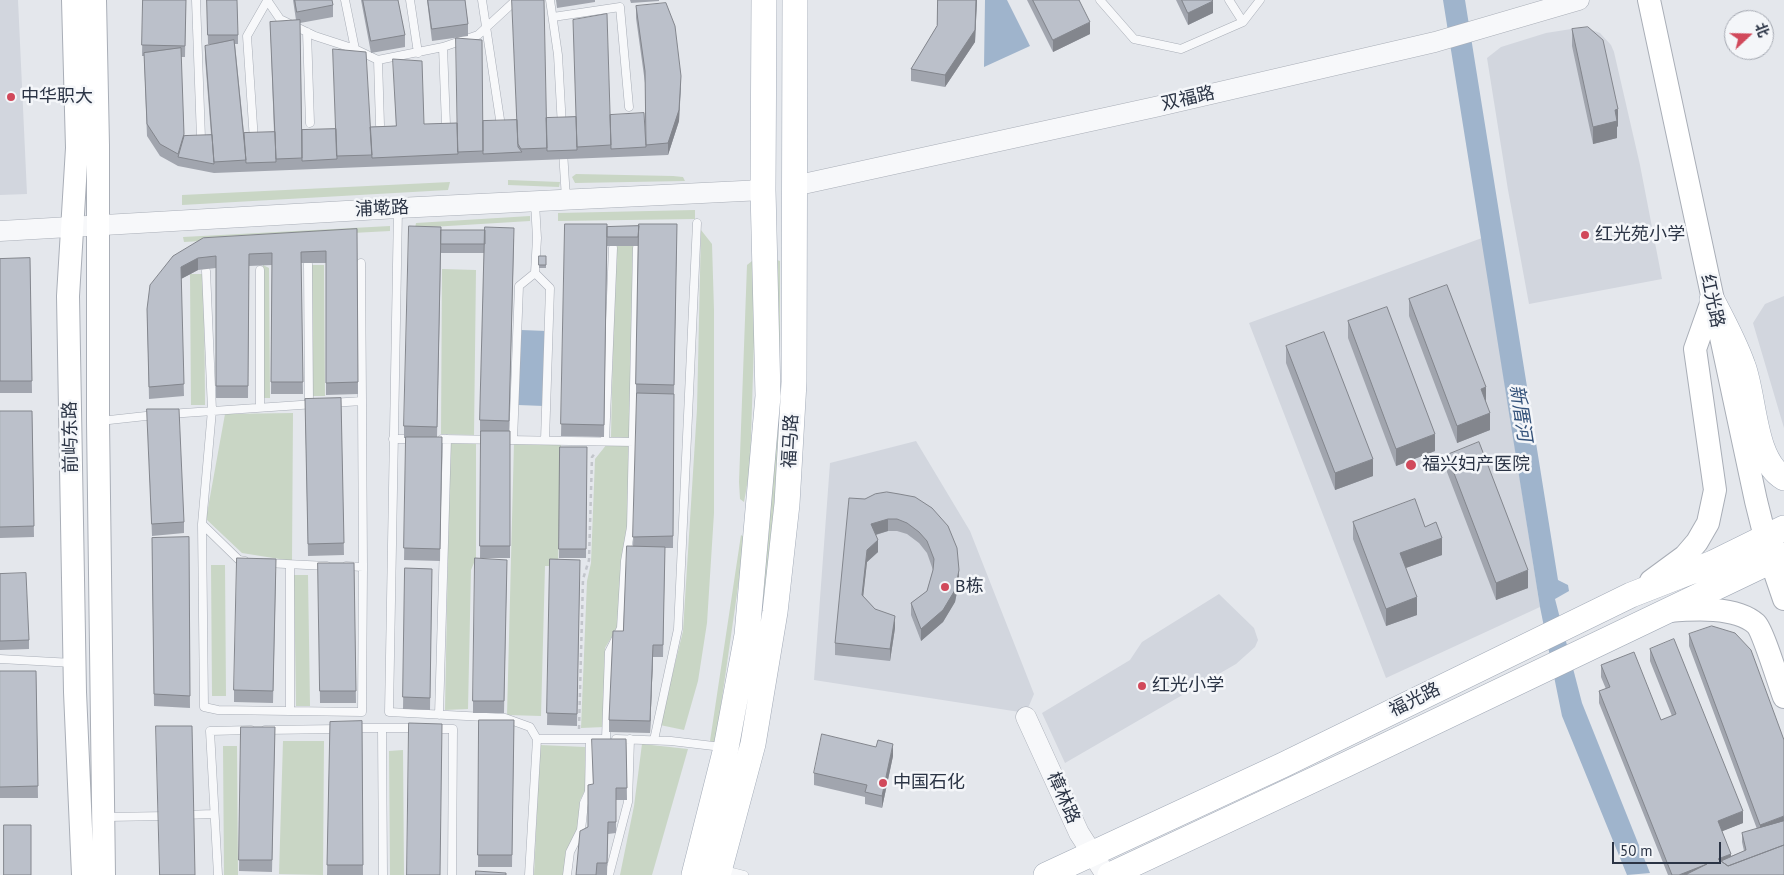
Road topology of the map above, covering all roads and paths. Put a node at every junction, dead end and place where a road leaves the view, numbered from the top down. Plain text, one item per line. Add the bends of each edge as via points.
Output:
1 (73, 0) edge
2 (95, 0) edge
3 (196, 0) edge
4 (345, 0) edge
5 (410, 0) edge
6 (482, 0) edge
7 (516, 0) edge
8 (550, 0) edge
9 (764, 0) edge
10 (795, 0) edge
11 (1100, 0) edge
12 (1229, 0) edge
13 (1260, 0) edge
14 (1579, 0) edge
15 (1649, 0) edge
16 (267, 1) edge
17 (619, 3) edge
18 (553, 16) junction
19 (1243, 22) junction
20 (488, 26) junction
21 (307, 32) junction
22 (443, 46) junction
23 (355, 49) junction
24 (418, 53) junction
25 (378, 60) junction
26 (629, 107) dead end
27 (310, 124) dead end
28 (380, 125) edge
29 (446, 125) edge
30 (501, 126) edge
31 (201, 138) edge
32 (254, 146) edge
33 (794, 186) junction
34 (763, 190) junction
35 (566, 199) junction
36 (535, 201) junction
37 (398, 208) junction
38 (697, 223) dead end
39 (98, 226) junction
40 (72, 228) junction
41 (0, 231) edge
42 (613, 248) edge
43 (637, 248) edge
44 (361, 263) dead end
45 (308, 264) edge
46 (260, 270) dead end
47 (206, 271) edge
48 (535, 273) junction
49 (1712, 300) junction
50 (362, 401) junction
51 (309, 404) junction
52 (260, 407) junction
53 (212, 410) junction
54 (98, 421) junction
55 (393, 439) junction
56 (447, 439) junction
57 (513, 440) junction
58 (545, 440) junction
59 (605, 441) junction
60 (634, 442) junction
61 (1784, 478) edge
62 (202, 524) junction
63 (1774, 532) edge
64 (1777, 558) edge
65 (290, 565) junction
66 (363, 567) junction
67 (1631, 595) junction
68 (1784, 599) edge
69 (1665, 611) junction
70 (0, 659) edge
71 (75, 663) junction
72 (1784, 697) edge
73 (290, 710) junction
74 (439, 714) junction
75 (1026, 717) dead end
76 (382, 728) junction
77 (578, 738) junction
78 (537, 739) junction
79 (590, 739) junction
80 (606, 739) junction
81 (630, 739) junction
82 (654, 740) junction
83 (726, 748) junction
84 (214, 814) junction
85 (104, 817) junction
86 (1092, 854) junction
87 (719, 873) edge
88 (83, 875) edge
89 (104, 875) edge
90 (218, 875) edge
91 (383, 875) edge
92 (452, 875) edge
93 (530, 875) edge
94 (567, 875) edge
95 (609, 875) edge
96 (694, 875) edge
97 (744, 875) edge
98 (1046, 875) edge
99 (1106, 875) edge
100 (1110, 875) edge

1 - 40 main road, 前屿东路 via 77,148
2 - 39 main road, 前屿东路
3 - 31 lane
4 - 23 lane
5 - 24 lane
6 - 20 lane
7 - 20 lane
8 - 18 lane
9 - 34 main road, 福马路
10 - 33 main road, 福马路
11 - 19 lane via 1134,39 1182,49
12 - 19 lane
13 - 19 lane
14 - 33 street, 双福路 via 1435,42
15 - 49 main road, 红光路
16 - 21 lane via 280,19
16 - 32 lane via 247,36
17 - 18 lane
17 - 26 lane
18 - 35 lane
20 - 22 lane via 478,35
20 - 30 lane
21 - 23 lane
21 - 27 lane
22 - 24 lane
22 - 29 lane
23 - 25 lane
24 - 25 lane
25 - 28 lane
33 - 87 main road, 福马路 via 794,382 782,564 753,744
34 - 35 street, 浦墘路
34 - 83 main road, 福马路 via 768,396 747,635
35 - 36 street, 浦墘路
36 - 37 street, 浦墘路
36 - 48 lane
37 - 39 street, 浦墘路
37 - 55 lane
38 - 82 lane via 678,629
39 - 40 street, 浦墘路
39 - 54 main road, 前屿东路
40 - 41 street, 浦墘路
40 - 71 main road, 前屿东路 via 68,296
42 - 59 lane
43 - 60 lane
44 - 50 lane
45 - 51 lane
46 - 52 lane
47 - 53 lane
48 - 57 lane via 519,286
48 - 58 lane via 550,288
49 - 61 main road via 1744,370 1764,455
49 - 63 main road, 红光路
49 - 67 main road via 1695,349 1715,490 1708,523 1698,542 1685,556
50 - 51 lane
50 - 66 lane
51 - 52 lane
52 - 53 lane
53 - 54 lane
53 - 62 lane
54 - 85 main road, 前屿东路
55 - 56 lane
55 - 74 lane via 389,712
56 - 57 lane
56 - 74 lane
57 - 58 lane
58 - 59 lane
59 - 60 lane
59 - 77 path via 592,456 589,560 583,579
60 - 80 lane via 631,527 624,561 621,628 608,652
62 - 65 lane via 240,560
62 - 73 lane via 204,707 218,710
63 - 64 main road, 红光路
63 - 67 main road, 福光路 via 1713,562
64 - 68 main road, 红光路
64 - 69 main road, 福光路
65 - 66 lane
65 - 73 lane
66 - 73 lane via 362,712
67 - 86 main road, 福光路 via 1283,765
69 - 72 main road via 1711,610 1757,625
69 - 100 main road, 福光路
70 - 71 lane
71 - 88 main road, 前屿东路
74 - 78 lane via 506,718 530,726
75 - 86 street, 樟林路 via 1079,833
76 - 84 lane via 210,731
76 - 91 lane
76 - 92 lane via 453,729
77 - 78 lane
77 - 79 lane
78 - 93 lane
79 - 80 lane
79 - 94 lane via 589,792 584,803 581,830 570,852
80 - 81 lane
81 - 82 lane
81 - 95 lane via 628,802
82 - 83 lane
83 - 96 main road, 福马路
84 - 85 lane
84 - 90 lane
85 - 89 main road, 前屿东路
86 - 98 main road, 福光路
86 - 99 street, 樟林路
87 - 97 lane

